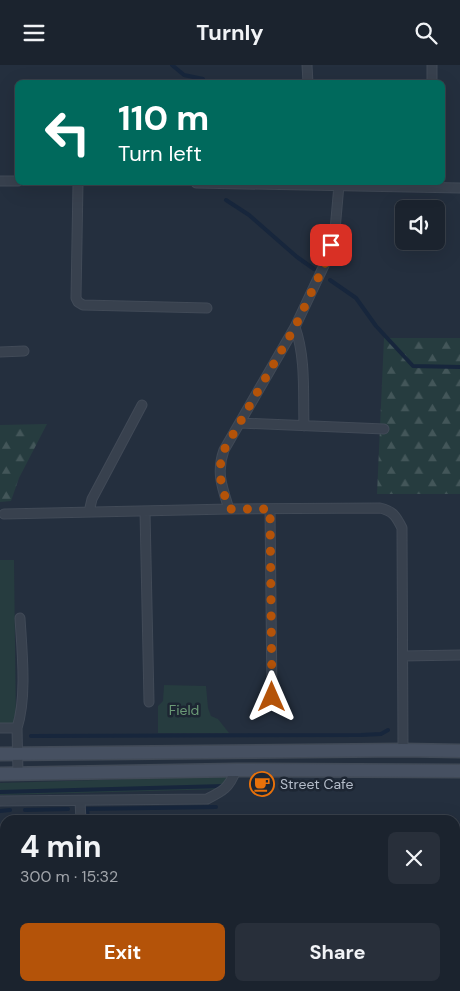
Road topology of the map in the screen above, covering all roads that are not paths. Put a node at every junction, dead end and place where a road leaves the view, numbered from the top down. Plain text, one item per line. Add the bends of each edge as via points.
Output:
1 (308, 65) edge
2 (432, 65) edge
3 (308, 80) edge
4 (432, 80) edge
5 (0, 181) edge
6 (15, 181) edge
7 (78, 185) edge
8 (339, 185) joint
9 (431, 185) edge
10 (460, 188) edge
11 (207, 308) dead end
12 (295, 327) junction
13 (0, 351) edge
14 (24, 351) dead end
15 (142, 405) dead end
16 (240, 423) junction
17 (304, 426) junction
18 (384, 429) dead end
19 (229, 509) junction
20 (270, 509) junction
21 (145, 511) junction
22 (89, 512) junction
23 (4, 514) dead end
24 (20, 618) dead end
25 (460, 655) edge
26 (403, 656) junction
27 (272, 697) dead end
28 (149, 703) dead end
29 (17, 727) junction
30 (0, 728) edge
31 (403, 750) junction
32 (460, 751) edge
33 (0, 754) edge
34 (17, 754) junction
35 (236, 771) junction
36 (460, 771) edge
37 (18, 773) junction
38 (0, 774) edge
39 (0, 801) edge
40 (80, 801) junction
41 (81, 815) edge

1 - 3 street
2 - 4 street
5 - 6 street
7 - 11 street via 78,302 83,305
8 - 9 street
8 - 12 street via 339,205 329,255
9 - 10 street
12 - 16 street
12 - 17 street via 302,357
13 - 14 street
15 - 22 street via 92,499
16 - 17 street
16 - 19 street via 219,462 220,479
17 - 18 street
19 - 20 street
19 - 21 street
20 - 26 street via 391,510 402,528
20 - 27 street
21 - 22 street
21 - 28 street
22 - 23 street
24 - 29 street via 22,704
25 - 26 street
26 - 31 street
29 - 30 street
29 - 34 street
31 - 32 street
31 - 34 street
33 - 34 street
34 - 37 street
35 - 36 street
35 - 37 street
35 - 40 street via 224,790 207,799
37 - 38 street
39 - 40 street
40 - 41 street

